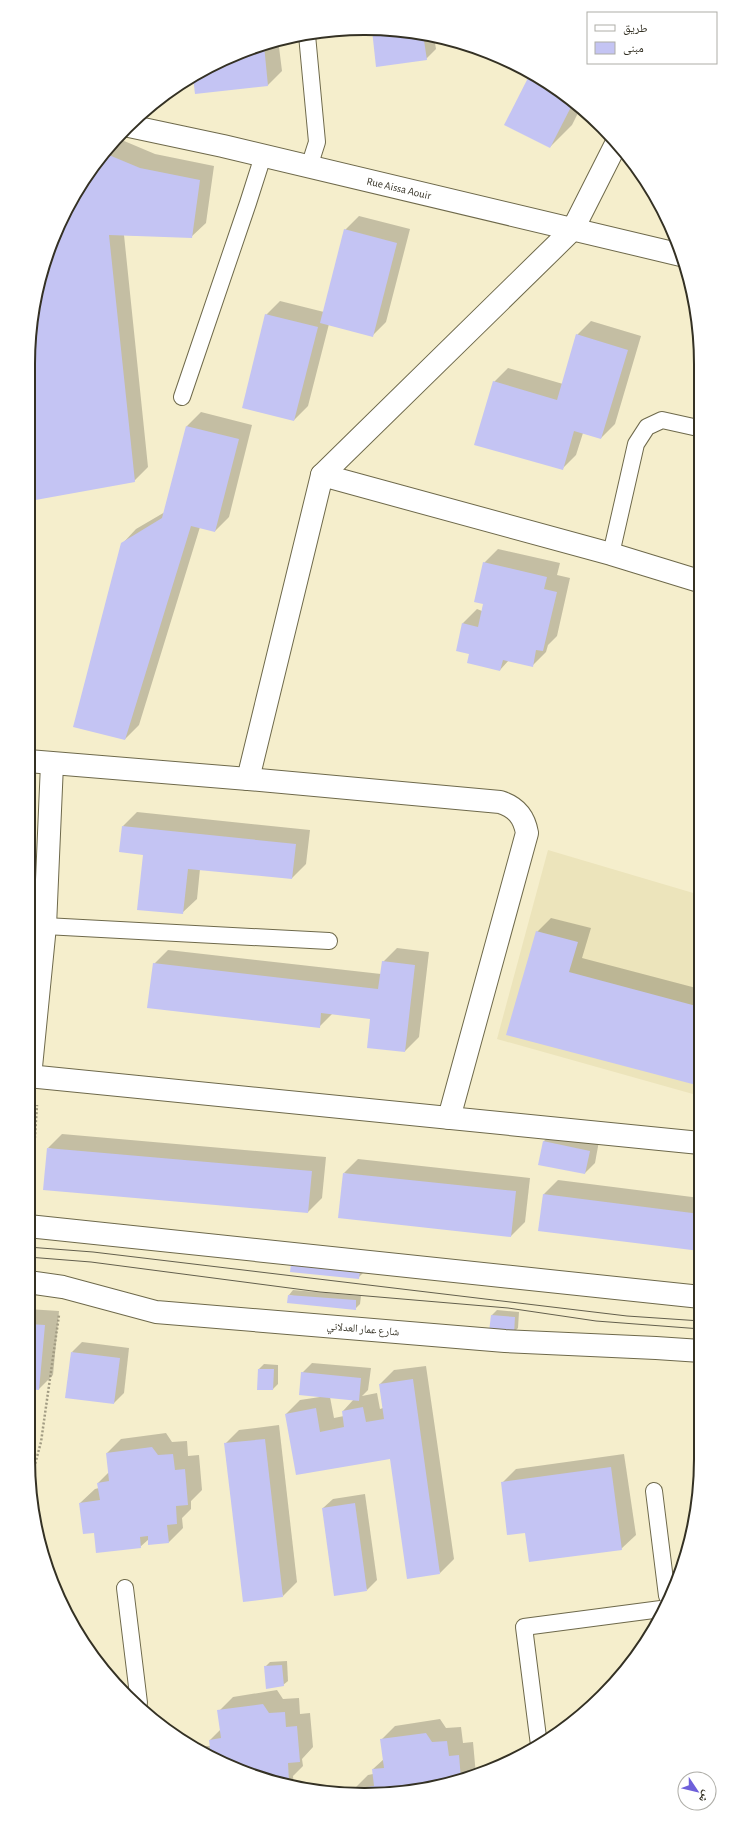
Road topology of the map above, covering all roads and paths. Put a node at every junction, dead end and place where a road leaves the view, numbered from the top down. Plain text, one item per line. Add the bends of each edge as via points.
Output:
1 (308, 40) edge
2 (136, 128) edge
3 (614, 149) edge
4 (263, 156) junction
5 (309, 167) junction
6 (573, 229) junction
7 (675, 254) edge
8 (182, 397) dead end
9 (694, 427) edge
10 (322, 475) junction
11 (611, 554) junction
12 (694, 579) edge
13 (35, 762) edge
14 (52, 764) junction
15 (248, 779) junction
16 (45, 926) junction
17 (329, 941) dead end
18 (35, 1042) edge
19 (35, 1077) edge
20 (449, 1118) junction
21 (694, 1142) edge
22 (35, 1227) edge
23 (35, 1283) edge
24 (63, 1287) junction
25 (694, 1296) edge
26 (694, 1351) edge
27 (35, 1463) edge
28 (654, 1491) dead end
29 (125, 1588) dead end
30 (666, 1591) edge
31 (657, 1609) edge
32 (138, 1697) edge
33 (538, 1738) edge

1 - 5 lane via 317,142
2 - 4 street, Rue Aissa Aouir
3 - 6 street
4 - 5 street, Rue Aissa Aouir
4 - 8 lane
5 - 6 street, Rue Aissa Aouir
6 - 7 street, Rue Aissa Aouir
6 - 10 street
9 - 11 lane via 662,420 647,427 636,444
10 - 11 street
10 - 15 street
11 - 12 street
13 - 14 street
14 - 15 street
14 - 16 street
15 - 20 street via 500,802 518,811 525,821 527,833
16 - 17 lane
16 - 18 street
19 - 20 street
20 - 21 street
22 - 25 street
23 - 24 street, شارع عمار العدلاني
24 - 26 street, شارع عمار العدلاني via 156,1312 505,1342
24 - 27 path via 41,1442
28 - 30 lane
29 - 32 lane
31 - 33 lane via 524,1626

